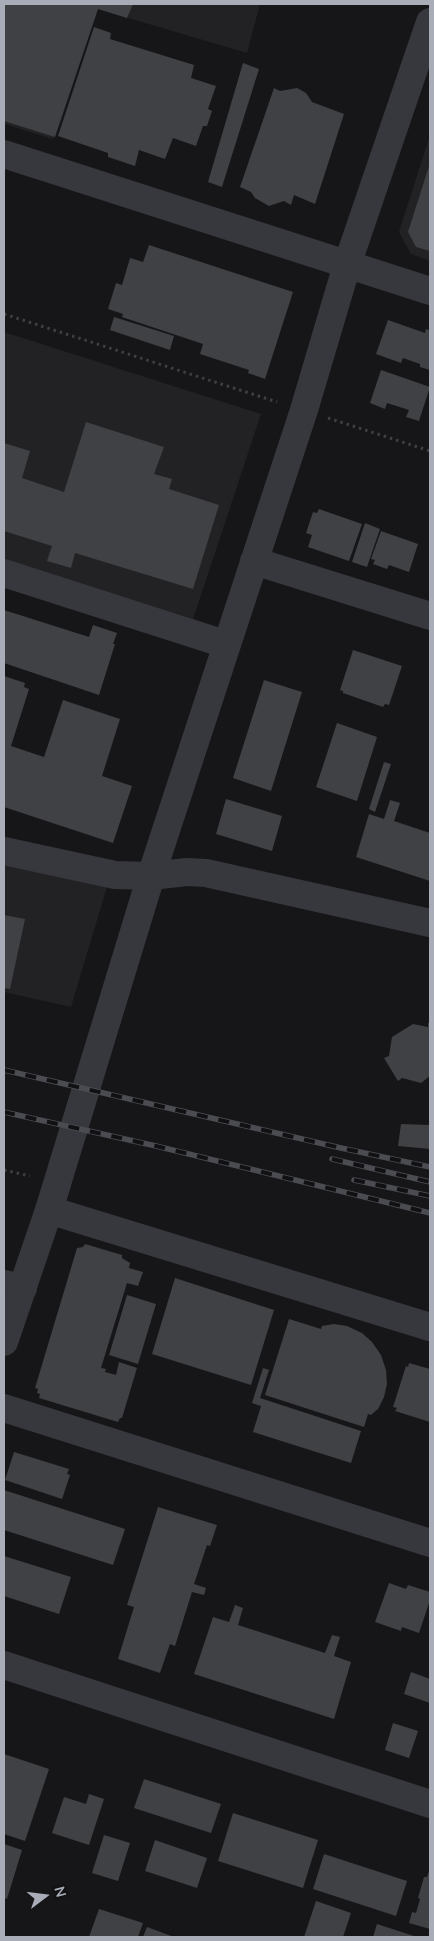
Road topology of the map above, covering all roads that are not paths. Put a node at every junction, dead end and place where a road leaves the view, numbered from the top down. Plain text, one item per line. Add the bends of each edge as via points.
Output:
1 (430, 22) edge
2 (4, 154) edge
3 (347, 265) junction
4 (430, 291) edge
5 (254, 560) junction
6 (4, 573) edge
7 (430, 616) edge
8 (226, 644) junction
9 (4, 851) edge
10 (151, 876) junction
11 (430, 923) edge
12 (49, 1210) junction
13 (14, 1286) edge
14 (430, 1327) edge
15 (4, 1342) edge
16 (4, 1408) edge
17 (430, 1544) edge
18 (4, 1664) edge
19 (430, 1804) edge

1 - 3 street
2 - 3 street
3 - 4 street
3 - 5 street via 304,410
5 - 7 street
5 - 8 street
6 - 8 street
8 - 10 street
9 - 10 street via 115,875
10 - 11 street via 206,873
10 - 12 street
12 - 13 street
12 - 14 street
13 - 15 street
16 - 17 street
18 - 19 street

